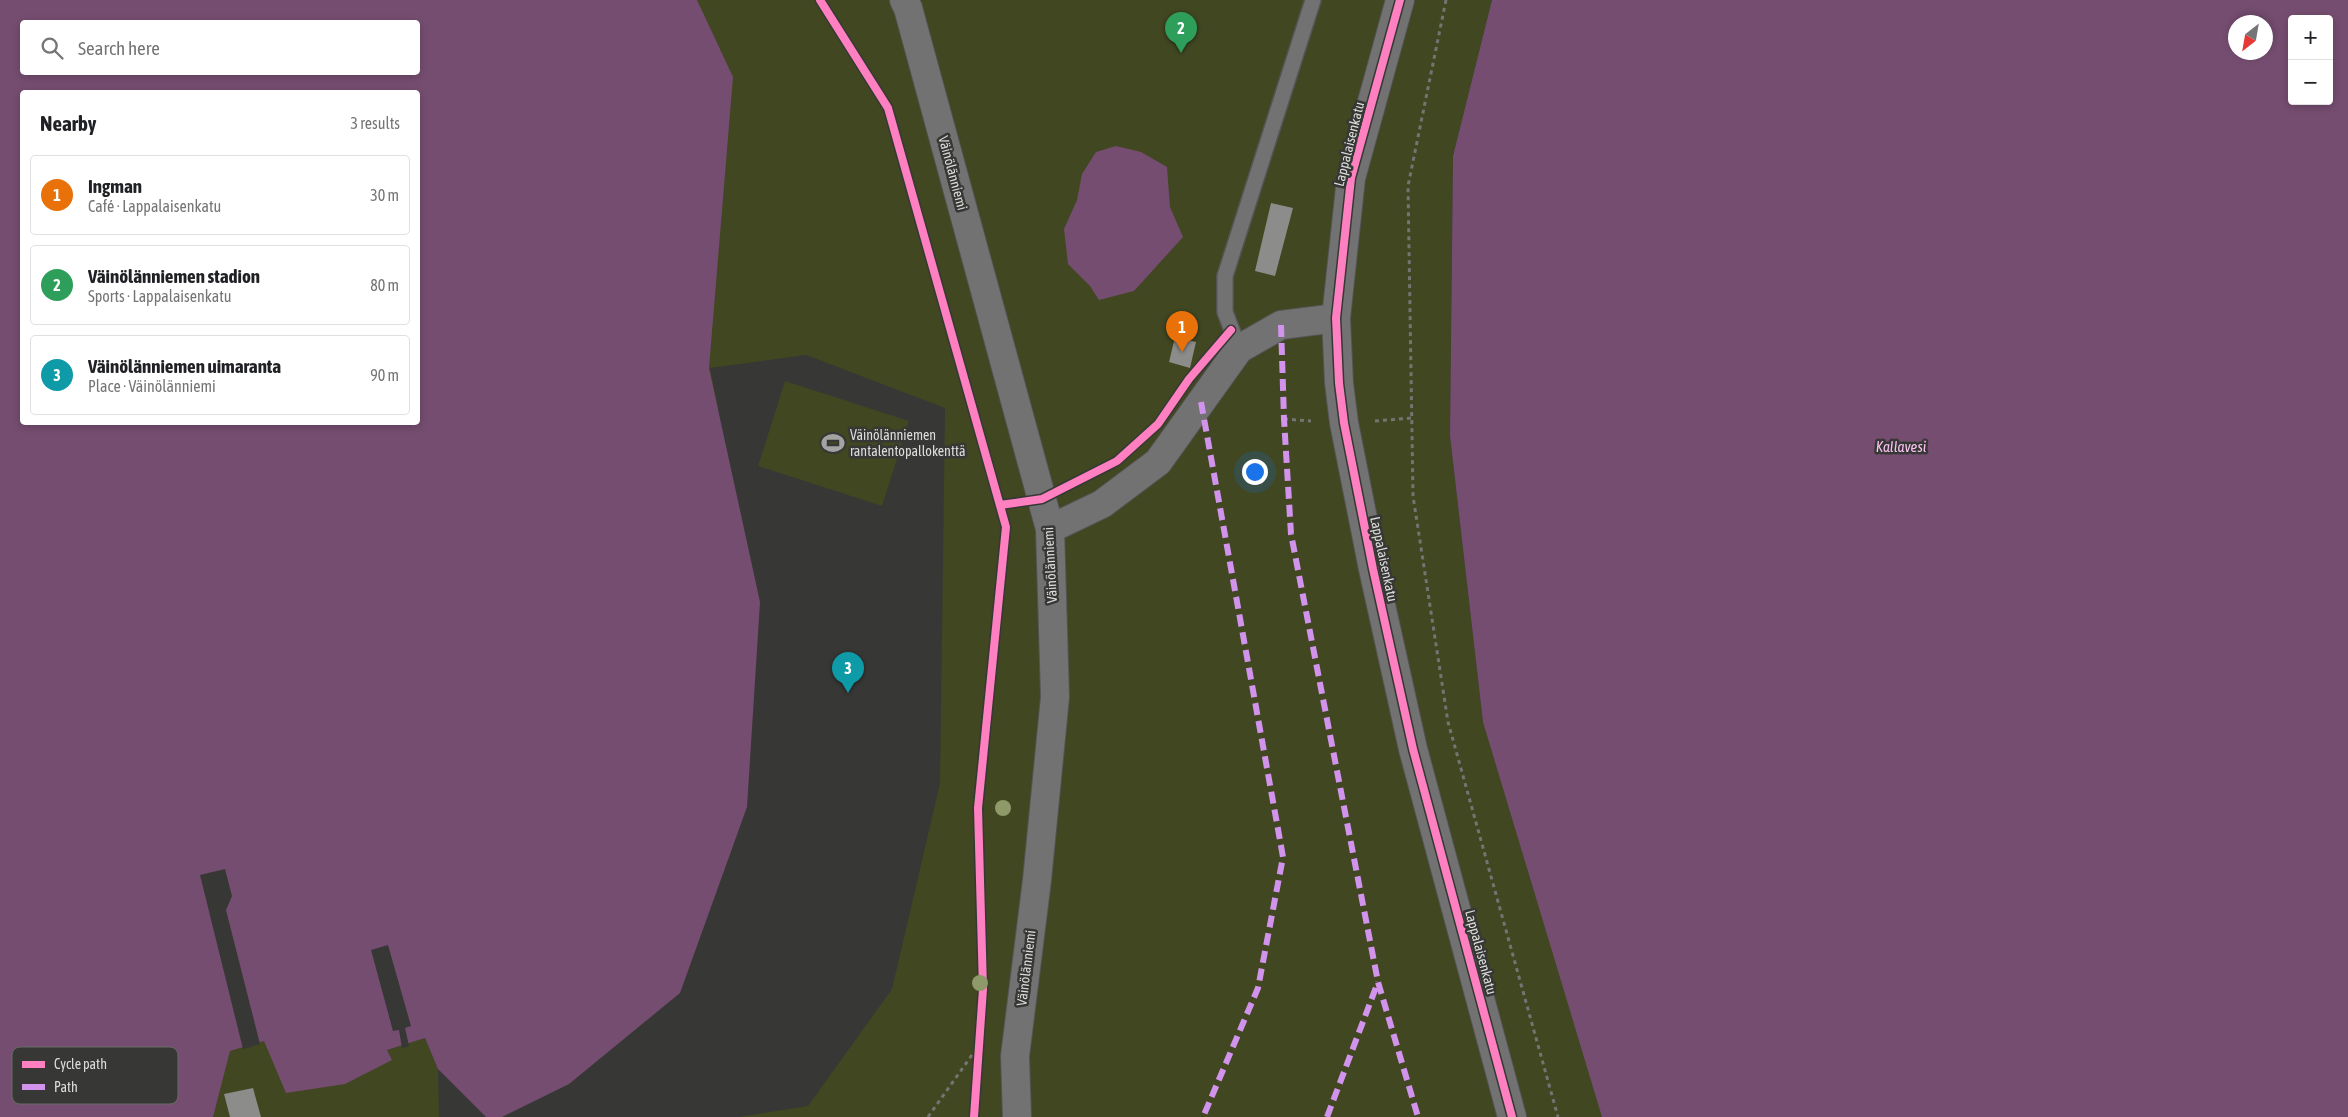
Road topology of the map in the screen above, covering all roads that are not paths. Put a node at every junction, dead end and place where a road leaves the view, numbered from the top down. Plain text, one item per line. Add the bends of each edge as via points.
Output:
1 (904, 0) edge
2 (1314, 0) edge
3 (1400, 0) edge
4 (1336, 318) junction
5 (1239, 349) junction
6 (1050, 529) junction
7 (1017, 1117) edge
8 (1512, 1117) edge

1 - 6 street, Väinölänniemi
2 - 5 lane via 1226,276 1225,312
3 - 4 street, Lappalaisenkatu via 1351,178
4 - 5 street via 1281,325
4 - 8 street, Lappalaisenkatu via 1344,423 1373,570 1413,749
5 - 6 street via 1158,462 1102,504
6 - 7 street, Väinölänniemi via 1055,697 1015,1056

